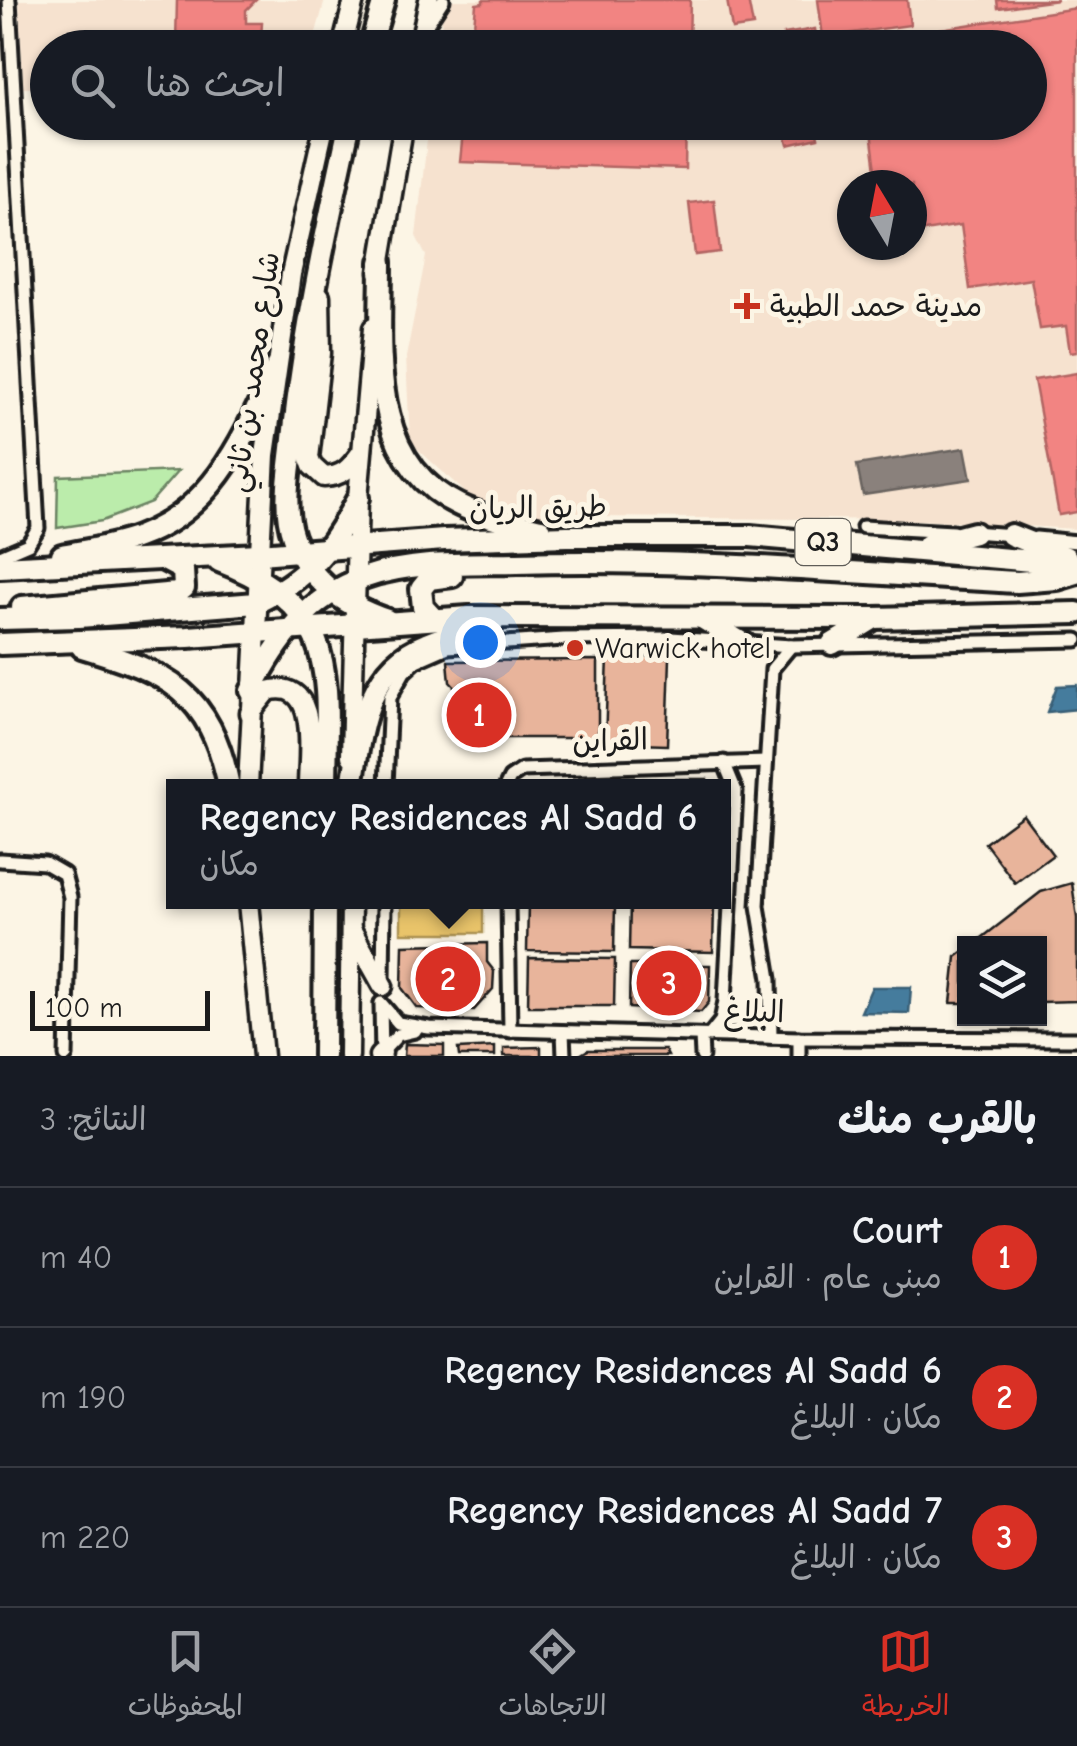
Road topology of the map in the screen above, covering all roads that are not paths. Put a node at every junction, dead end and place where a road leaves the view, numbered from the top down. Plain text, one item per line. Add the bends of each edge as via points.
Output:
1 (384, 0) edge
2 (429, 0) edge
3 (443, 0) edge
4 (352, 3) edge
5 (6, 4) edge
6 (346, 30) edge
7 (375, 30) edge
8 (423, 30) edge
9 (426, 30) edge
10 (6, 90) edge
11 (321, 140) edge
12 (346, 140) edge
13 (401, 140) edge
14 (380, 262) junction
15 (320, 270) junction
16 (276, 368) junction
17 (361, 454) junction
18 (358, 498) junction
19 (863, 528) dead end
20 (974, 532) junction
21 (1011, 535) junction
22 (567, 536) junction
23 (1077, 542) edge
24 (356, 547) junction
25 (329, 548) junction
26 (898, 548) junction
27 (299, 551) junction
28 (259, 554) junction
29 (210, 557) junction
30 (164, 560) junction
31 (5, 563) edge
32 (663, 563) junction
33 (1077, 567) edge
34 (310, 570) junction
35 (258, 576) junction
36 (356, 581) junction
37 (281, 592) junction
38 (332, 592) junction
39 (256, 603) junction
40 (0, 610) edge
41 (1077, 613) edge
42 (354, 616) junction
43 (518, 616) junction
44 (698, 616) junction
45 (874, 618) junction
46 (0, 619) edge
47 (434, 619) junction
48 (300, 624) junction
49 (256, 632) junction
50 (1077, 640) edge
51 (66, 643) junction
52 (0, 644) edge
53 (832, 644) junction
54 (751, 646) junction
55 (791, 646) junction
56 (772, 669) junction
57 (251, 691) junction
58 (249, 714) junction
59 (724, 762) junction
60 (766, 762) junction
61 (228, 779) edge
62 (248, 779) edge
63 (308, 779) edge
64 (326, 779) edge
65 (351, 779) edge
66 (353, 779) edge
67 (386, 779) edge
68 (510, 779) edge
69 (0, 860) edge
70 (731, 887) edge
71 (249, 909) edge
72 (324, 909) edge
73 (351, 909) edge
74 (384, 909) edge
75 (508, 909) edge
76 (730, 909) edge
77 (351, 928) junction
78 (382, 994) junction
79 (429, 1028) junction
80 (510, 1031) junction
81 (563, 1032) junction
82 (705, 1036) junction
83 (772, 1037) junction
84 (799, 1038) junction
85 (1077, 1039) edge
86 (381, 1055) edge
87 (66, 1056) edge
88 (263, 1056) edge
89 (324, 1056) edge
90 (350, 1056) edge
91 (564, 1056) edge
92 (702, 1056) edge
93 (799, 1056) edge

1 - 7 highway
2 - 8 main road
3 - 9 street
4 - 6 main road
5 - 10 street
10 - 31 street via 38,528
11 - 16 main road, شارع محمد بن ثاني
12 - 15 highway
13 - 14 main road
14 - 17 main road
14 - 22 highway via 384,399 405,458 454,503
15 - 17 main road via 321,353 309,458 324,477 346,472
15 - 27 highway via 287,499
16 - 28 main road, شارع محمد بن ثاني
16 - 31 highway via 236,452 180,514 138,536
17 - 18 main road
18 - 24 main road
18 - 25 highway
19 - 20 street
20 - 21 street
20 - 26 highway
21 - 23 street
21 - 33 highway
22 - 24 highway, طريق الريان / Q3
22 - 26 highway, طريق الريان / Q3 via 750,536
24 - 25 highway, طريق الريان / Q3
24 - 36 main road
25 - 27 highway, طريق الريان / Q3
25 - 34 highway
26 - 33 highway, طريق الريان / Q3
27 - 28 highway, طريق الريان / Q3
27 - 34 highway
28 - 29 highway, طريق الريان / Q3
28 - 35 main road, شارع محمد بن ثاني
29 - 30 highway, طريق الريان / Q3
29 - 35 highway
30 - 31 highway, طريق الريان / Q3
30 - 40 highway via 184,570 184,588 177,593
32 - 33 highway via 1017,582 1057,579
32 - 36 highway via 461,564
32 - 47 highway via 435,577 420,596
34 - 37 highway
34 - 38 highway
35 - 37 highway
35 - 39 main road, شارع محمد بن ثاني
36 - 38 highway
36 - 42 main road
37 - 39 highway
37 - 48 highway
38 - 42 highway
38 - 48 highway
39 - 46 highway
39 - 49 main road, شارع محمد بن ثاني
41 - 45 highway
42 - 47 highway
42 - 48 highway
42 - 65 main road
43 - 44 highway
43 - 47 highway
43 - 66 highway via 426,644 394,662 370,699
44 - 45 highway
44 - 54 highway
45 - 53 highway
48 - 49 highway
48 - 57 highway
48 - 64 highway via 325,677
49 - 51 highway
49 - 57 main road, شارع محمد بن ثاني
50 - 53 street
51 - 52 highway
51 - 61 highway via 146,668 189,696 208,724
53 - 55 street
54 - 55 street
54 - 56 street
54 - 67 street via 670,638 448,648 416,661 390,697
55 - 56 street
56 - 60 street
57 - 58 main road, شارع محمد بن ثاني
58 - 62 main road, شارع محمد بن ثاني
58 - 63 main road via 268,691 288,690 302,698
59 - 60 street, القراين
59 - 68 street, القراين via 522,770
59 - 70 street via 736,791
60 - 83 street via 758,906
69 - 87 street via 45,863 64,874 70,897
71 - 88 main road
72 - 89 highway
73 - 77 main road
74 - 78 street
75 - 80 street
76 - 82 street via 723,1012
77 - 78 main road
77 - 90 main road
78 - 79 street, البلاغ via 398,1023
78 - 86 street
79 - 80 street, البلاغ
79 - 86 street, البلاغ via 398,1035
80 - 81 street, البلاغ
81 - 82 street, البلاغ
81 - 91 street
82 - 83 street, البلاغ
82 - 92 street
83 - 84 street, البلاغ
84 - 85 street, البلاغ
84 - 93 street

